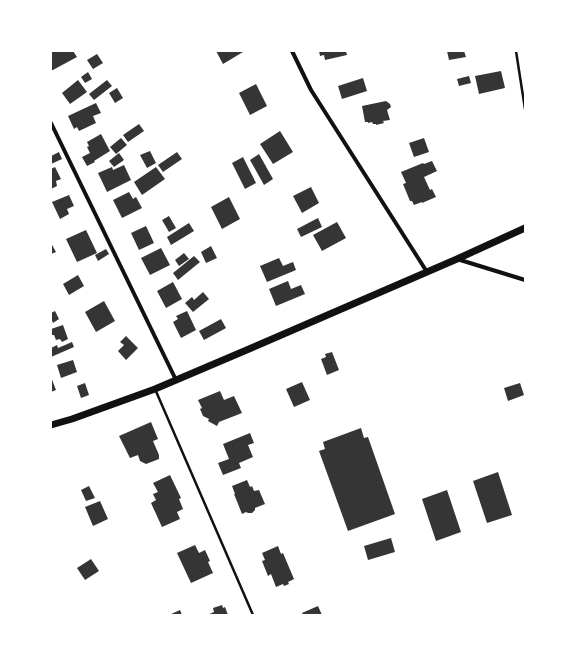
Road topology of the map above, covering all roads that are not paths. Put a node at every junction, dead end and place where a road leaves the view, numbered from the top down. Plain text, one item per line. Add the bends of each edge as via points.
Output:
1 (292, 51) edge
2 (516, 51) edge
3 (525, 109) edge
4 (51, 123) edge
5 (525, 228) edge
6 (457, 259) junction
7 (427, 272) junction
8 (525, 280) edge
9 (176, 380) junction
10 (155, 389) junction
11 (51, 425) edge
12 (253, 615) edge

1 - 7 street via 311,90
2 - 3 lane
4 - 9 street
5 - 6 street
6 - 7 street
6 - 8 street
7 - 9 street
9 - 10 street
10 - 11 street
10 - 12 lane

